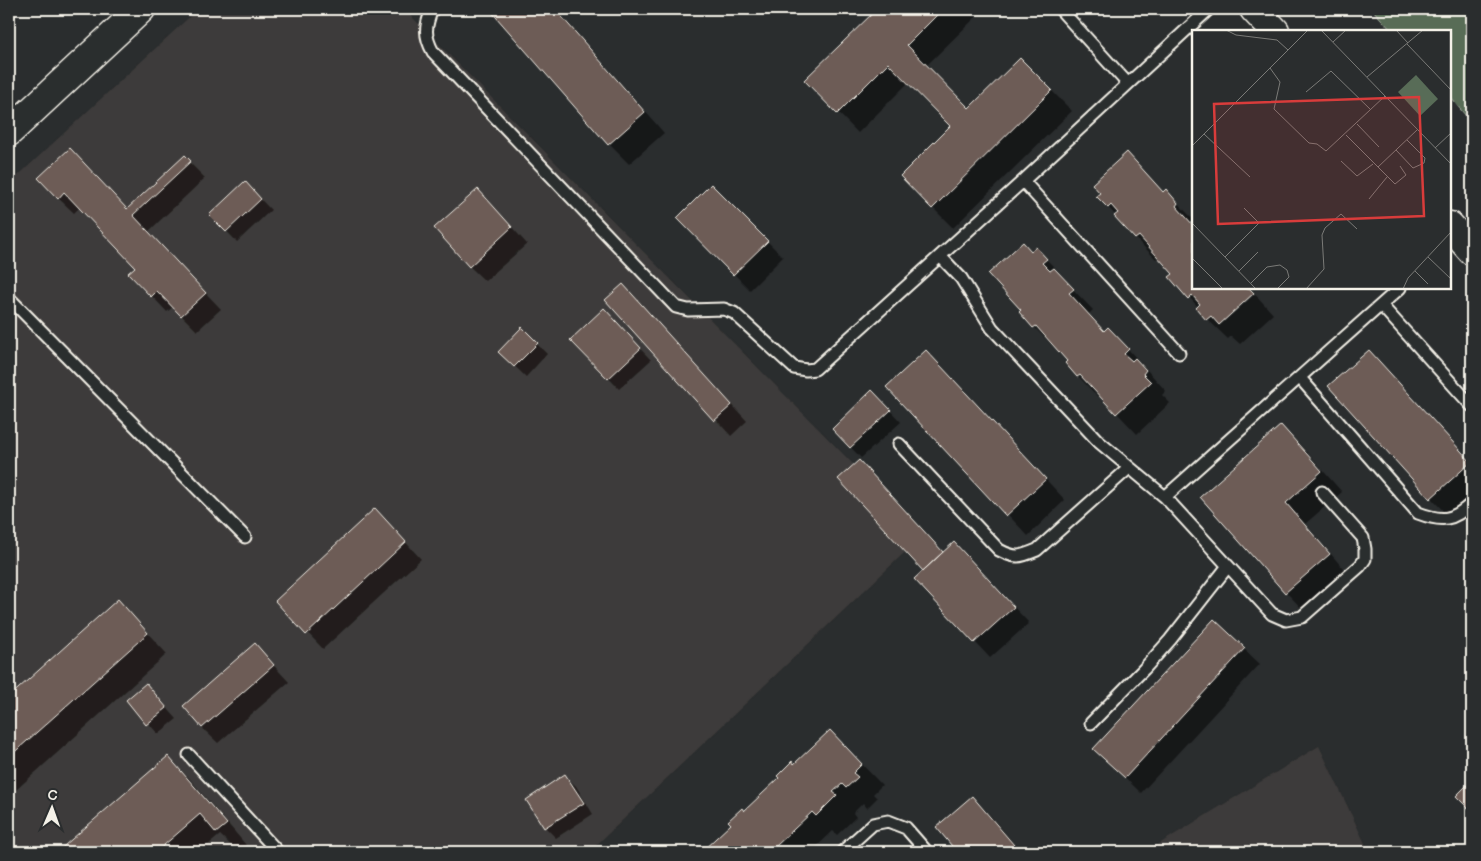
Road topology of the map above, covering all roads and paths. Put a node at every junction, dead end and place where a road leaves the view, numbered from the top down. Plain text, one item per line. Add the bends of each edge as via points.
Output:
1 (141, 9) edge
2 (432, 9) edge
3 (1060, 9) edge
4 (1209, 9) edge
5 (1254, 9) edge
6 (1274, 30) edge
7 (1128, 84) junction
8 (9, 132) edge
9 (1023, 181) junction
10 (940, 256) junction
11 (1399, 289) edge
12 (9, 298) edge
13 (1381, 305) junction
14 (1179, 352) dead end
15 (1300, 378) junction
16 (1472, 406) edge
17 (899, 444) dead end
18 (1129, 468) junction
19 (1322, 492) dead end
20 (1165, 497) junction
21 (1472, 503) edge
22 (244, 537) dead end
23 (1228, 566) junction
24 (1091, 723) dead end
25 (189, 754) dead end
26 (278, 852) edge
27 (842, 852) edge
28 (927, 852) edge

1 - 8 street
2 - 10 lane via 426,40 432,52 676,307 724,309 734,313 794,368 815,369
3 - 7 lane
4 - 7 lane
5 - 6 street
7 - 9 lane
9 - 10 lane
9 - 14 lane
10 - 18 lane via 961,278 992,328 1098,442
11 - 13 lane
12 - 22 lane
13 - 15 lane
13 - 16 lane
15 - 20 lane
15 - 21 lane via 1418,513 1431,518 1452,518
17 - 18 lane via 999,550 1010,556 1037,550
18 - 20 lane
19 - 23 lane via 1363,538 1365,559 1302,617 1286,620 1272,614
20 - 23 lane
23 - 24 lane via 1170,640
25 - 26 lane
27 - 28 lane via 873,824 888,821 906,828

